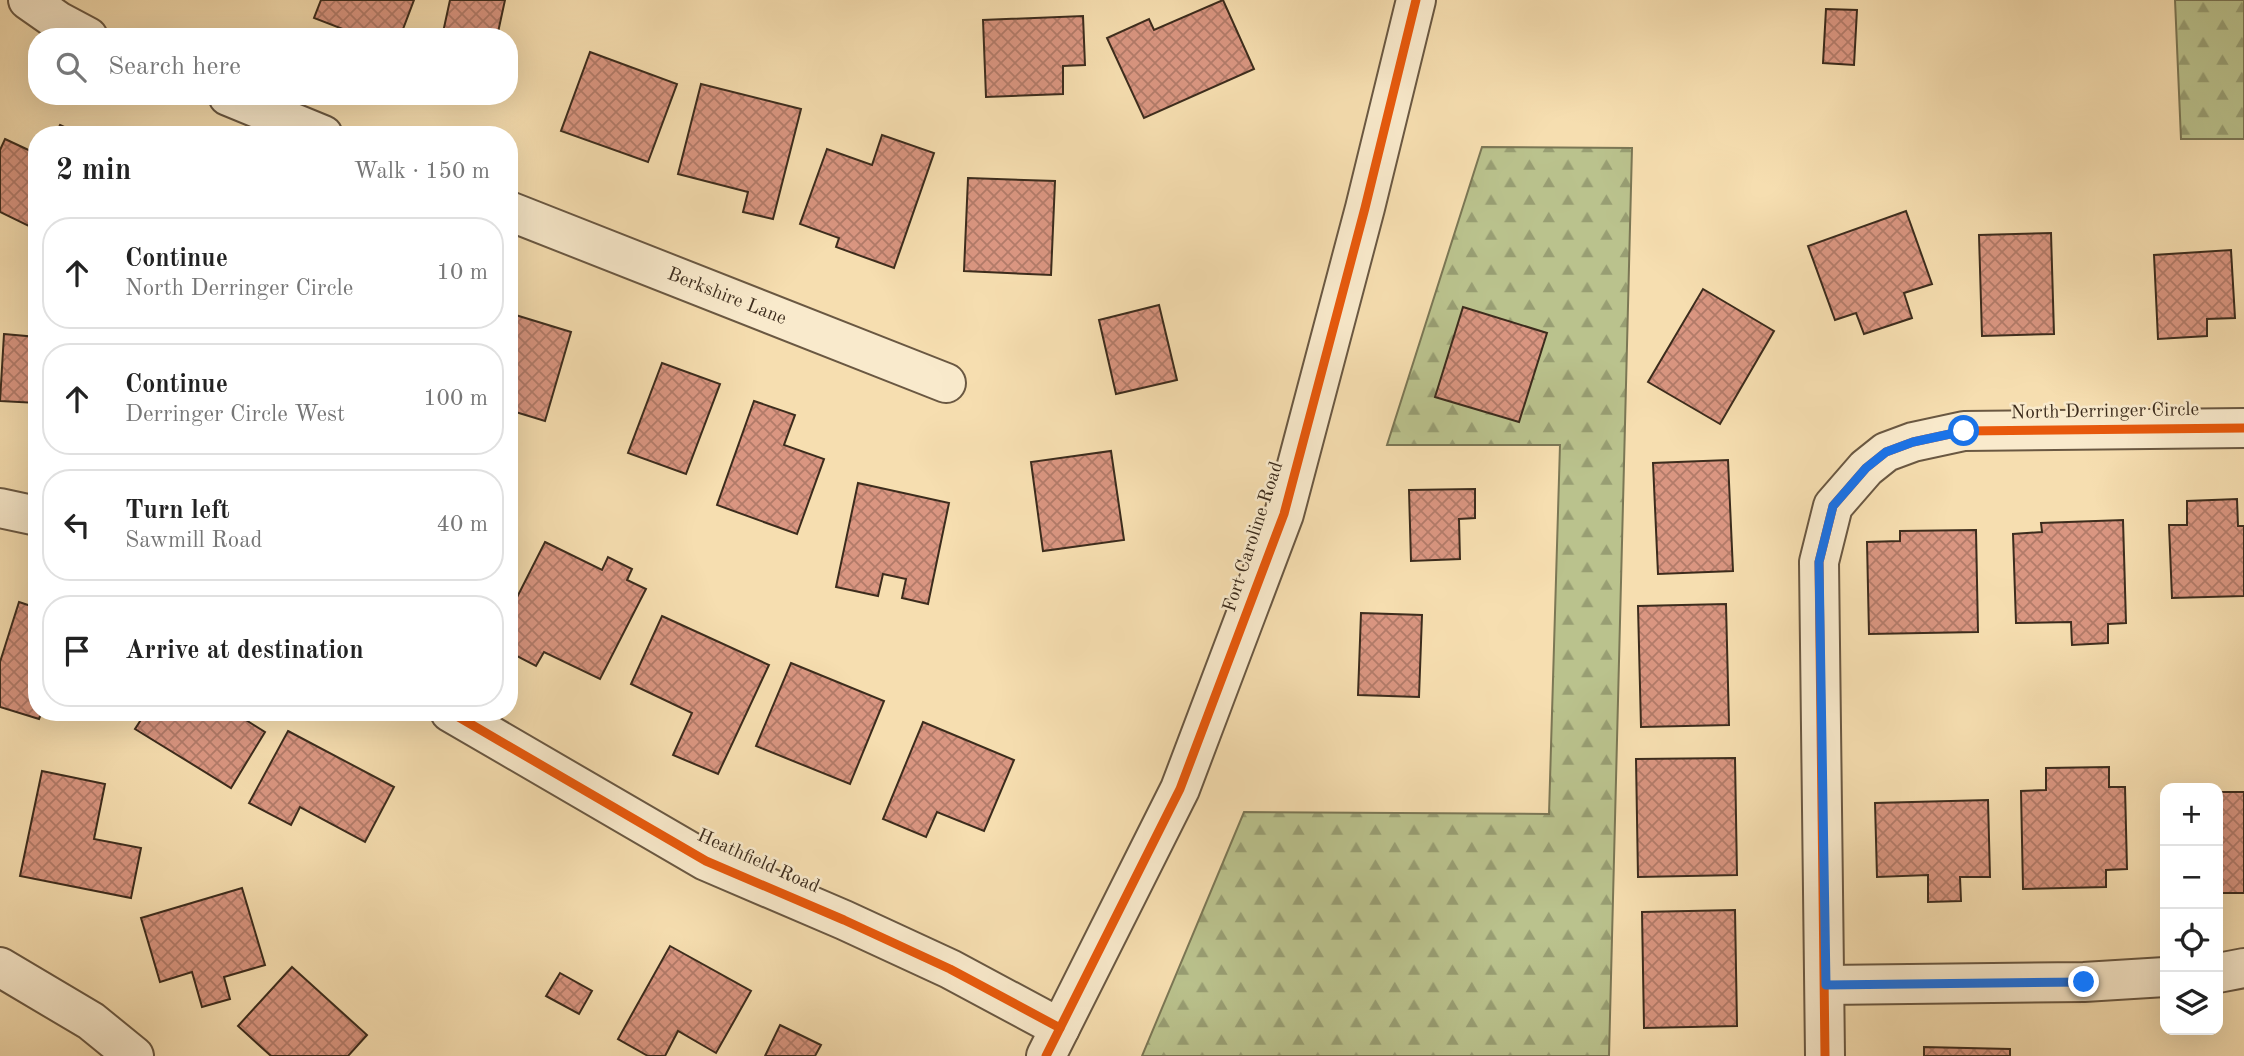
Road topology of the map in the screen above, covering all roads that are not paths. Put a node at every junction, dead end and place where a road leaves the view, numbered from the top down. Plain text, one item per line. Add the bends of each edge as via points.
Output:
1 (28, 0) edge
2 (1416, 0) edge
3 (70, 28) edge
4 (251, 105) edge
5 (301, 126) edge
6 (518, 215) edge
7 (946, 383) dead end
8 (2244, 428) edge
9 (0, 508) edge
10 (28, 514) edge
11 (466, 721) edge
12 (0, 967) edge
13 (2244, 968) edge
14 (2223, 972) edge
15 (2160, 977) edge
16 (1826, 985) junction
17 (1053, 1042) edge
18 (134, 1056) edge
19 (1825, 1056) edge

1 - 3 street
2 - 17 street, Fort Caroline Road via 1284,514 1180,789
4 - 5 street
6 - 7 street, Berkshire Lane
8 - 16 street, North Derringer Circle via 1964,431 1886,452 1833,506 1819,562
9 - 10 street
11 - 17 street, Heathfield Road via 706,860 938,964
12 - 18 street via 91,1021
13 - 14 street
15 - 16 street
16 - 19 street

